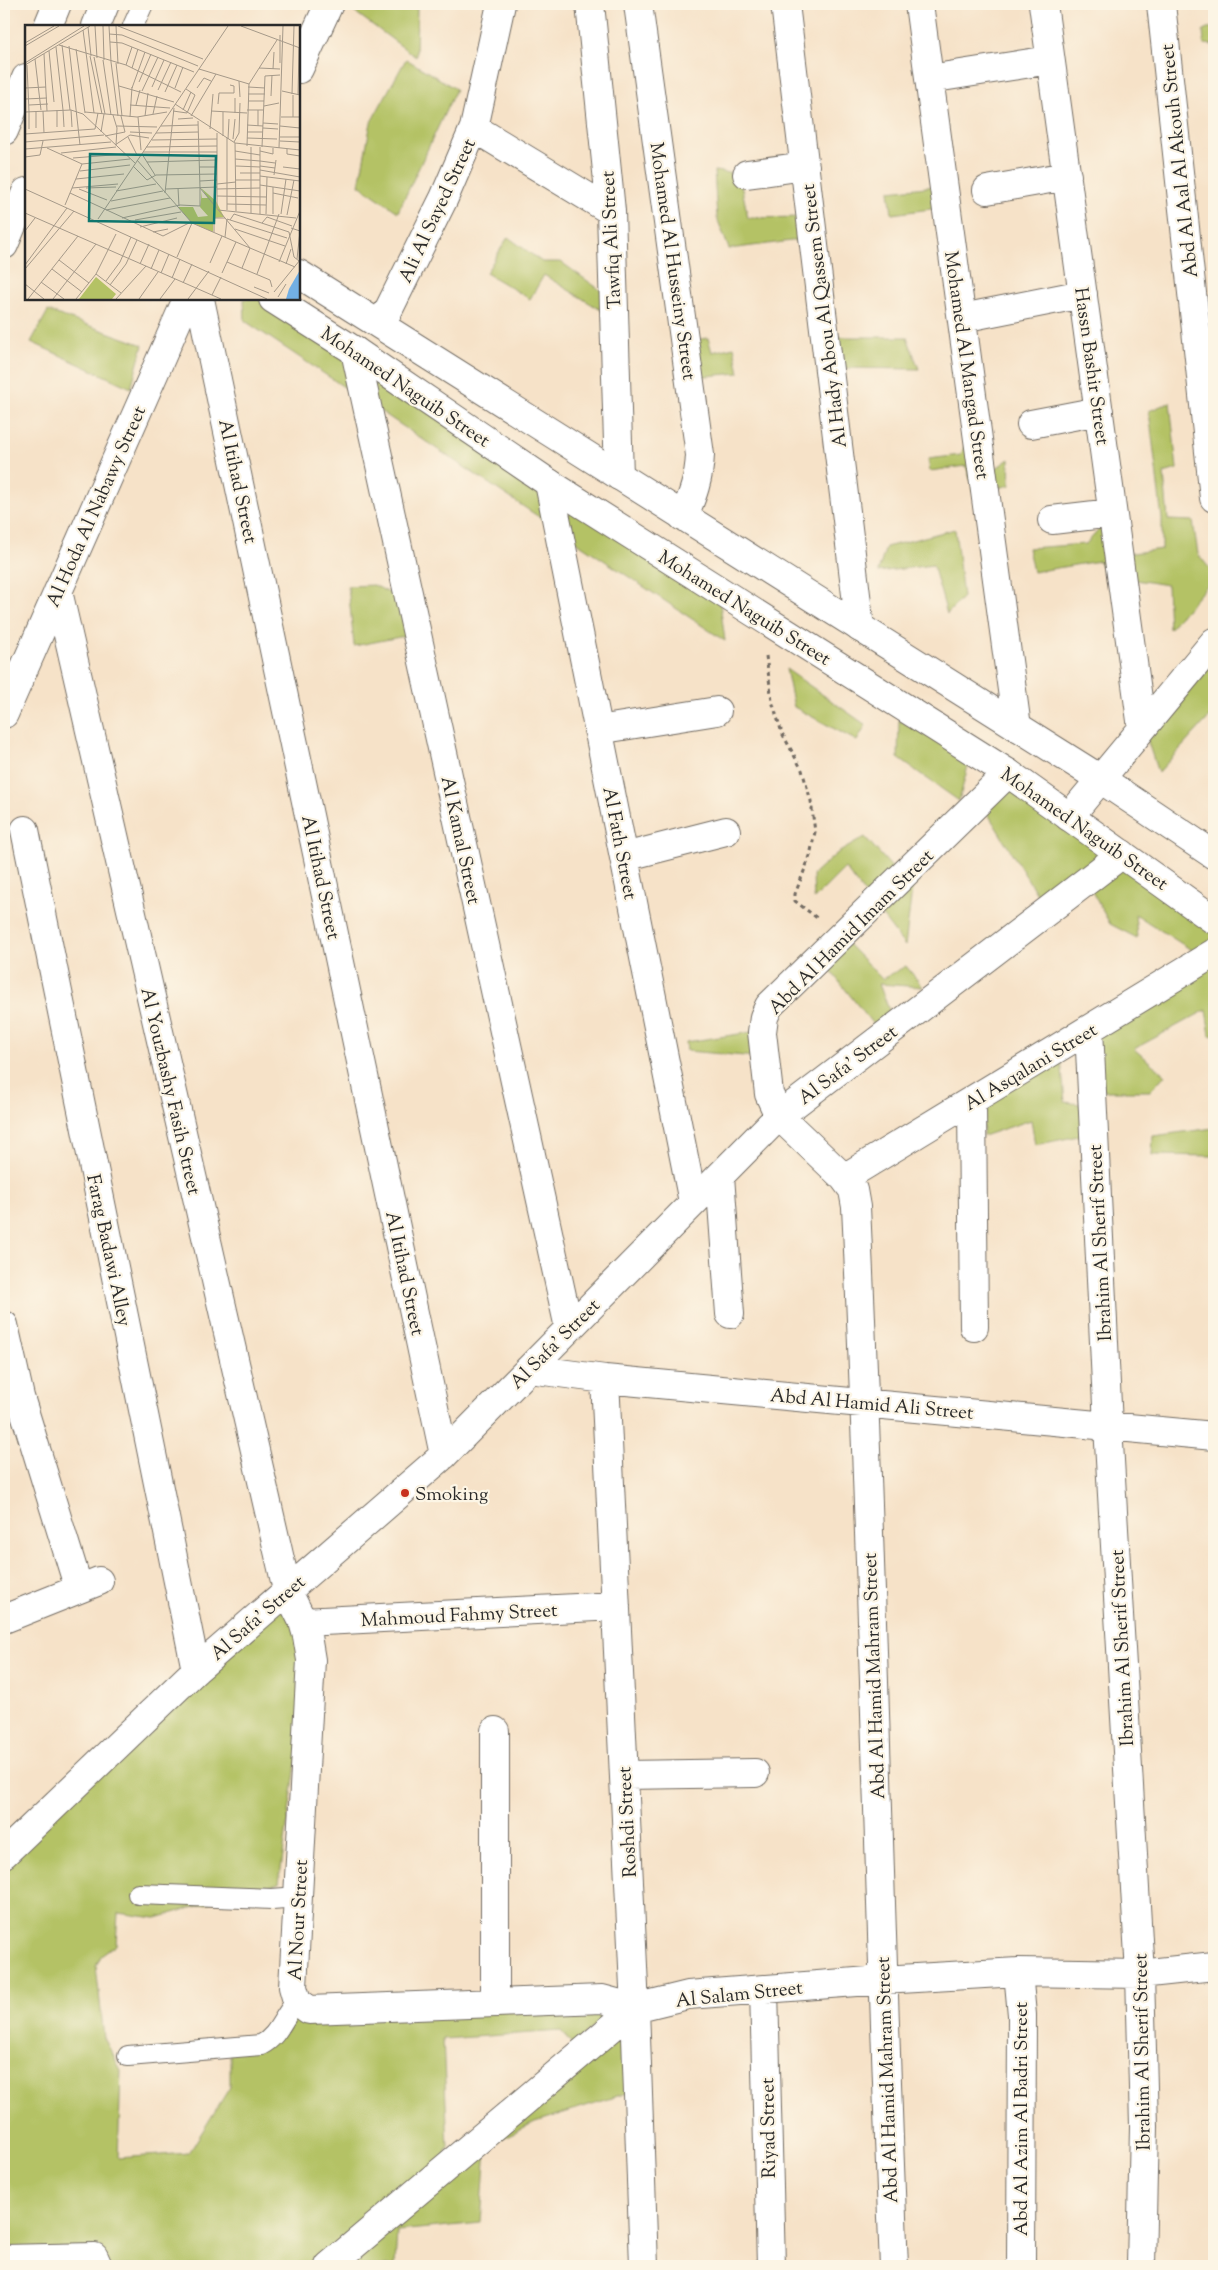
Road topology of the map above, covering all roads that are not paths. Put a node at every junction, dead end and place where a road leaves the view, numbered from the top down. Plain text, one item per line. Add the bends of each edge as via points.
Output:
1 (57, 4) edge
2 (105, 4) edge
3 (143, 4) edge
4 (329, 4) edge
5 (501, 4) edge
6 (590, 4) edge
7 (638, 4) edge
8 (785, 4) edge
9 (919, 4) edge
10 (1043, 4) edge
11 (1161, 4) edge
12 (48, 25) edge
13 (96, 25) edge
14 (133, 25) edge
15 (1050, 60) junction
16 (300, 67) edge
17 (25, 80) edge
18 (929, 80) junction
19 (474, 128) junction
20 (4, 132) edge
21 (805, 166) junction
22 (747, 174) dead end
23 (1067, 176) junction
24 (986, 190) dead end
25 (25, 194) edge
26 (611, 211) junction
27 (4, 245) edge
28 (300, 275) edge
29 (1083, 294) junction
30 (187, 300) edge
31 (200, 300) edge
32 (275, 300) edge
33 (962, 318) junction
34 (380, 325) junction
35 (355, 352) junction
36 (1099, 411) junction
37 (1031, 424) dead end
38 (619, 476) junction
39 (549, 483) junction
40 (1214, 498) edge
41 (1112, 513) junction
42 (683, 516) junction
43 (1052, 520) dead end
44 (58, 591) junction
45 (860, 628) junction
46 (1214, 642) edge
47 (717, 711) dead end
48 (4, 714) edge
49 (1017, 727) junction
50 (1142, 728) junction
51 (598, 730) junction
52 (1008, 773) junction
53 (1099, 778) junction
54 (1069, 817) junction
55 (25, 830) dead end
56 (726, 831) dead end
57 (1122, 854) junction
58 (1214, 855) edge
59 (624, 857) junction
60 (1214, 920) edge
61 (1214, 953) edge
62 (1089, 1030) junction
63 (972, 1101) junction
64 (779, 1116) junction
65 (720, 1176) junction
66 (844, 1178) junction
67 (693, 1202) junction
68 (730, 1314) dead end
69 (4, 1325) edge
70 (974, 1326) dead end
71 (569, 1328) junction
72 (529, 1369) junction
73 (605, 1378) junction
74 (12, 1400) edge
75 (865, 1403) junction
76 (1108, 1426) junction
77 (1214, 1436) edge
78 (444, 1455) junction
79 (287, 1590) junction
80 (616, 1606) junction
81 (4, 1619) edge
82 (303, 1622) junction
83 (196, 1670) junction
84 (495, 1731) dead end
85 (756, 1773) dead end
86 (624, 1775) junction
87 (5, 1848) edge
88 (138, 1894) dead end
89 (298, 1897) junction
90 (1214, 1966) edge
91 (1018, 1972) junction
92 (1140, 1974) junction
93 (882, 1980) junction
94 (764, 1989) junction
95 (297, 2001) junction
96 (495, 2003) junction
97 (635, 2008) junction
98 (128, 2056) dead end
99 (4, 2259) edge
100 (98, 2266) edge
101 (329, 2266) edge
102 (644, 2266) edge
103 (771, 2266) edge
104 (894, 2266) edge
105 (1021, 2266) edge
106 (1141, 2266) edge

1 - 12 street
2 - 13 street
3 - 14 lane
4 - 16 street
5 - 19 street, Ali Al Sayed Street
6 - 26 street, Tawfiq Ali Street
7 - 42 street, Mohamed Al Husseiny Street via 700,448 699,476
8 - 21 street, Al Hady Abou Al Qassem Street
9 - 18 street, Mohamed Al Mangad Street
10 - 15 street, Hassn Bashir Street
11 - 40 street, Abd Al Aal Al Akouh Street
15 - 18 street
15 - 23 street, Hassn Bashir Street
17 - 20 street
18 - 33 street, Mohamed Al Mangad Street
19 - 26 street
19 - 34 street, Ali Al Sayed Street via 444,198
21 - 22 street
21 - 45 street, Al Hady Abou Al Qassem Street
23 - 24 street
23 - 29 street, Hassn Bashir Street
25 - 27 street
26 - 38 street, Tawfiq Ali Street
28 - 34 street, Mohamed Naguib Street
29 - 33 street
29 - 36 street, Hassn Bashir Street
30 - 44 street, Al Hoda Al Nabawy Street
31 - 78 street, Al Itihad Street
32 - 35 street, Mohamed Naguib Street
33 - 49 street, Mohamed Al Mangad Street
34 - 38 street, Mohamed Naguib Street
35 - 39 street, Mohamed Naguib Street
35 - 71 street, Al Kamal Street
36 - 37 street
36 - 41 street, Hassn Bashir Street
38 - 42 street, Mohamed Naguib Street
39 - 51 street, Al Fath Street
39 - 52 street, Mohamed Naguib Street
41 - 43 street
41 - 50 street, Hassn Bashir Street
42 - 45 street, Mohamed Naguib Street
44 - 48 street, Al Hoda Al Nabawy Street
44 - 79 street, Al Youzbashy Fasih Street
45 - 49 street, Mohamed Naguib Street
46 - 50 street
47 - 51 street
49 - 53 street, Mohamed Naguib Street
50 - 53 street
51 - 59 street, Al Fath Street
52 - 54 street, Mohamed Naguib Street
52 - 64 street, Abd Al Hamid Imam Street via 769,1006 762,1032 769,1094
53 - 54 street
53 - 58 street, Mohamed Naguib Street
54 - 57 street, Mohamed Naguib Street
55 - 83 street, Farag Badawi Alley
56 - 59 street
57 - 60 street, Mohamed Naguib Street
57 - 64 street, Al Safa' Street
59 - 67 street, Al Fath Street
61 - 62 street, Al Asqalani Street
62 - 63 street, Al Asqalani Street
62 - 76 street, Ibrahim Al Sherif Street
63 - 66 street, Al Asqalani Street
63 - 70 street
64 - 65 street, Al Safa' Street
64 - 66 street, Abd Al Hamid Mahram Street
65 - 67 street, Al Safa' Street
65 - 68 street
66 - 75 street, Abd Al Hamid Mahram Street via 853,1190 856,1207
67 - 71 street, Al Safa' Street
69 - 74 street
71 - 72 street, Al Safa' Street
72 - 73 street, Abd Al Hamid Ali Street
72 - 78 street, Al Safa' Street
73 - 75 street, Abd Al Hamid Ali Street
73 - 80 street, Roshdi Street
74 - 81 street via 89,1585
75 - 76 street, Abd Al Hamid Ali Street
75 - 93 street, Abd Al Hamid Mahram Street
76 - 77 street, Abd Al Hamid Ali Street
76 - 92 street, Ibrahim Al Sherif Street
78 - 79 street, Al Safa' Street
79 - 82 street, Al Nour Street
79 - 83 street, Al Safa' Street
80 - 82 street, Mahmoud Fahmy Street
80 - 86 street, Roshdi Street
82 - 89 street, Al Nour Street via 311,1660
83 - 87 street, Al Safa' Street
84 - 96 street
85 - 86 street
86 - 97 street, Roshdi Street
88 - 89 lane
89 - 95 street, Al Nour Street via 293,1986
90 - 92 street, Al Salam Street
91 - 92 street, Al Salam Street
91 - 93 street, Al Salam Street
91 - 105 street, Abd Al Azim Al Badri Street via 1022,2015
92 - 106 street, Ibrahim Al Sherif Street via 1144,2126
93 - 94 street, Al Salam Street
93 - 104 street, Abd Al Hamid Mahram Street
94 - 97 street, Al Salam Street via 688,1996
94 - 103 street, Riyad Street
95 - 96 street, Al Nour Street via 309,2010
95 - 98 lane via 286,2013 278,2031 261,2045
96 - 97 street, Al Nour Street via 602,1999
97 - 101 street, Al Salam Street
97 - 102 street, Roshdi Street
99 - 100 street via 94,2257

